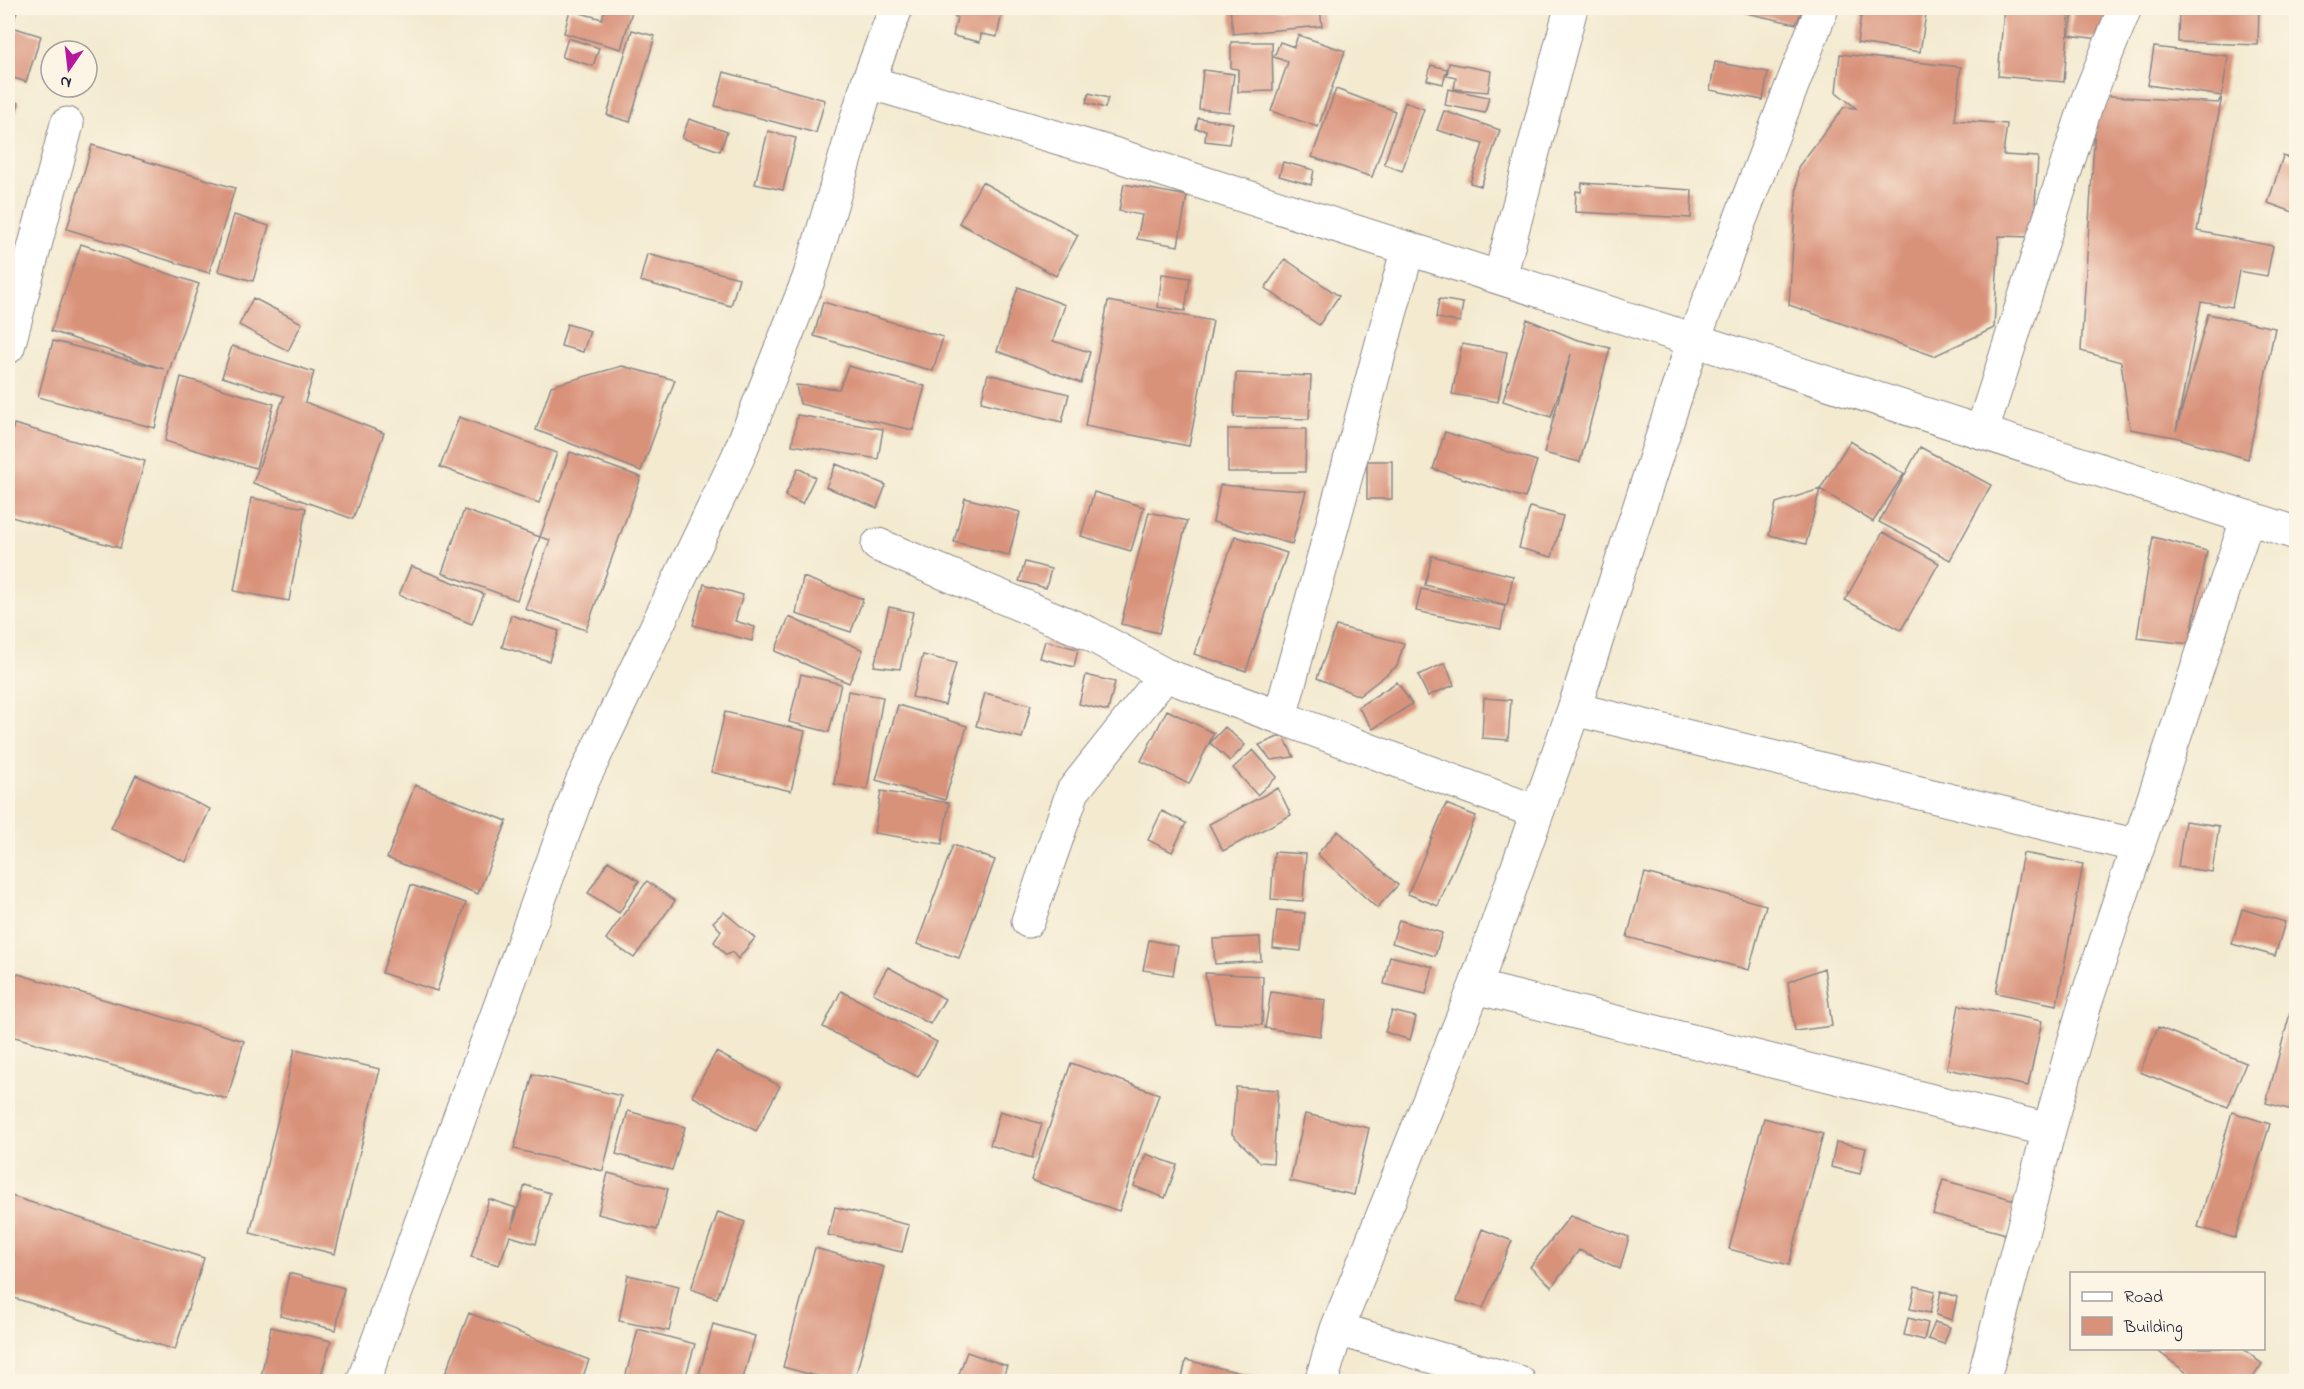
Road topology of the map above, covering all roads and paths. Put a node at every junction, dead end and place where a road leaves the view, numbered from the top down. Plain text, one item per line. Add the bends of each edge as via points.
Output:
1 (896, 8) edge
2 (1571, 8) edge
3 (1822, 8) edge
4 (2126, 8) edge
5 (868, 82) junction
6 (67, 124) dead end
7 (1408, 248) junction
8 (19, 261) edge
9 (1500, 277) junction
10 (1694, 339) junction
11 (8, 347) edge
12 (1982, 431) junction
13 (2248, 517) junction
14 (2296, 533) edge
15 (878, 545) dead end
16 (1165, 675) junction
17 (1574, 709) junction
18 (1280, 717) junction
19 (1537, 813) junction
20 (2138, 846) junction
21 (1028, 921) dead end
22 (1475, 987) junction
23 (2049, 1130) junction
24 (1337, 1329) junction
25 (363, 1382) edge
26 (1321, 1382) edge
27 (1519, 1382) edge
28 (1983, 1382) edge

1 - 5 street
2 - 9 street
3 - 10 street
4 - 12 street via 2088,99
5 - 7 street via 1110,153
5 - 25 street via 810,278 738,457 582,782
6 - 8 street
7 - 9 street
7 - 18 street
8 - 11 street
9 - 10 street
10 - 12 street
10 - 17 street
12 - 13 street
13 - 14 street
13 - 20 street
15 - 16 street via 1088,633
16 - 18 street
16 - 21 street via 1073,791
17 - 19 street
17 - 20 street
18 - 19 street
19 - 22 street
20 - 23 street via 2085,1004
22 - 23 street
22 - 24 street
23 - 28 street
24 - 26 street
24 - 27 street

